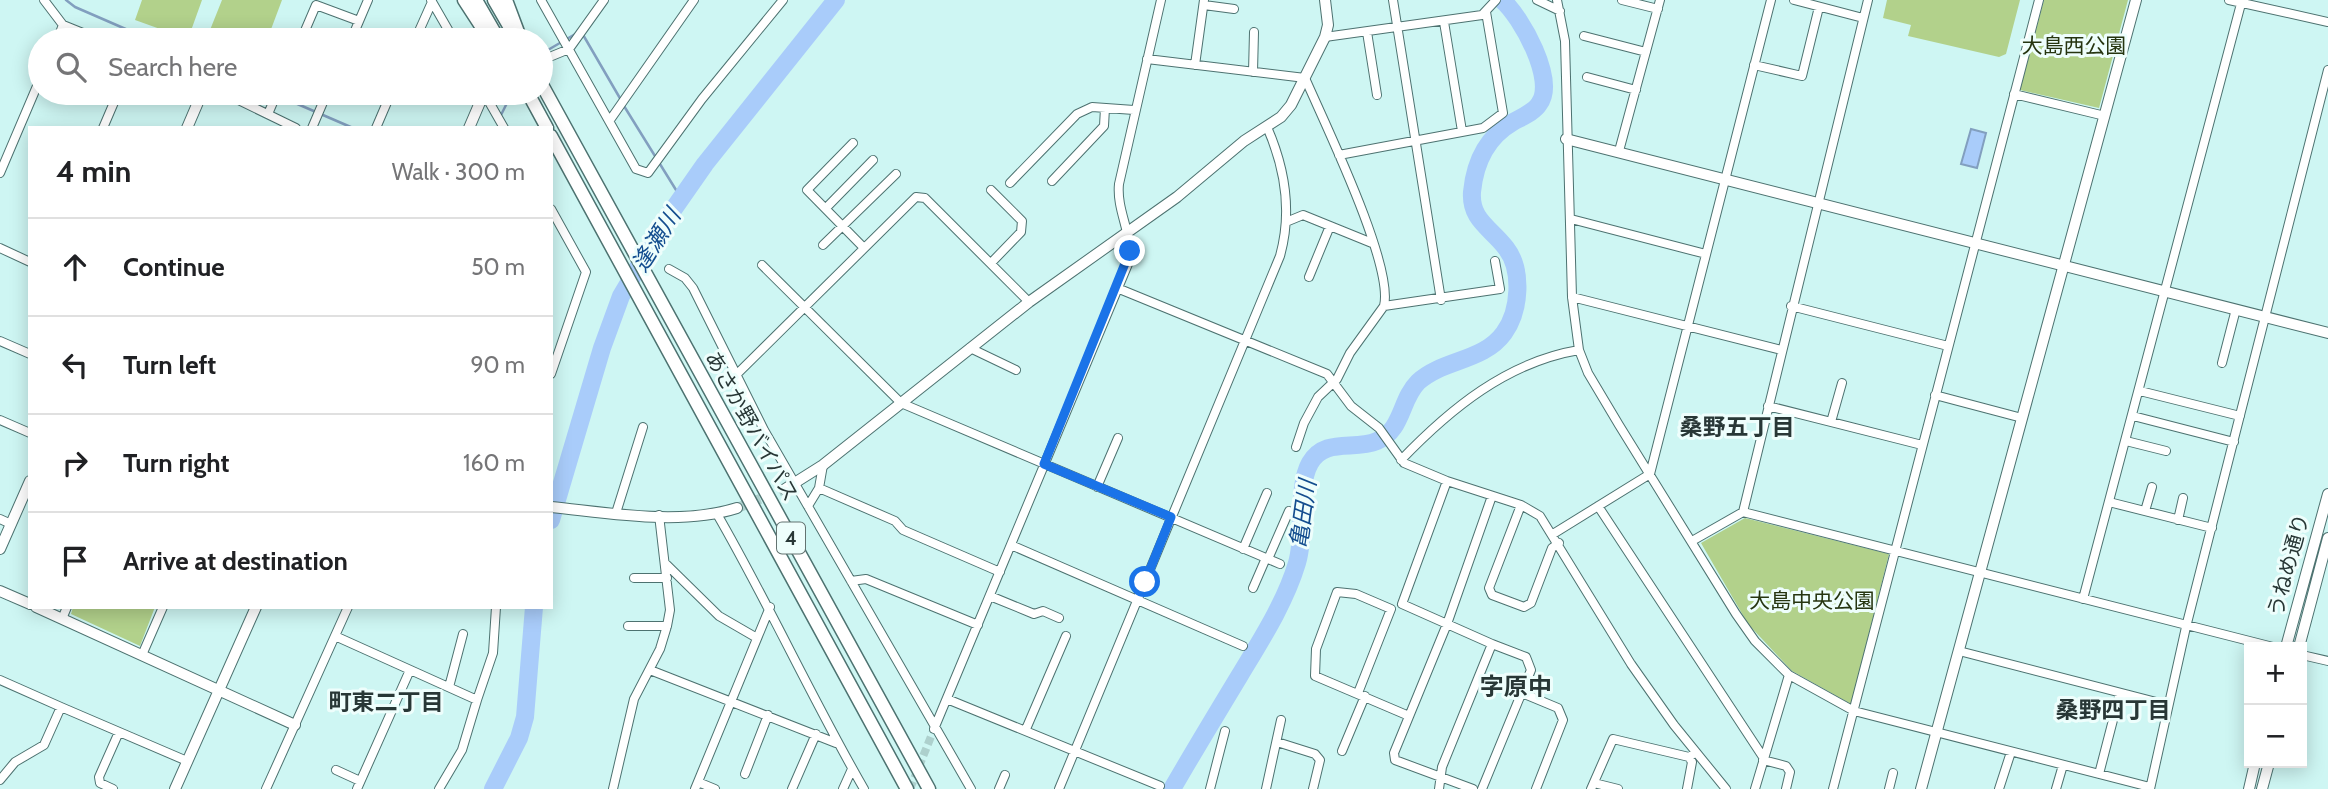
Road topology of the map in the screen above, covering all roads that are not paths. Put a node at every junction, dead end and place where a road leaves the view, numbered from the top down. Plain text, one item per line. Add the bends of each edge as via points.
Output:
1 (44, 0) edge
2 (368, 0) edge
3 (464, 0) edge
4 (477, 0) edge
5 (494, 0) edge
6 (506, 0) edge
7 (541, 0) edge
8 (604, 0) edge
9 (694, 0) edge
10 (783, 0) edge
11 (1161, 0) edge
12 (1325, 0) edge
13 (1393, 0) edge
14 (1537, 0) edge
15 (1557, 0) edge
16 (1622, 0) edge
17 (1771, 0) edge
18 (1794, 0) edge
19 (1868, 0) edge
20 (2039, 0) edge
21 (2136, 0) edge
22 (2230, 0) edge
23 (431, 1) edge
24 (2242, 1) edge
25 (1204, 3) edge
26 (1659, 4) edge
27 (1491, 6) edge
28 (1819, 6) junction
29 (1234, 9) dead end
30 (1560, 11) junction
31 (1863, 18) junction
32 (359, 21) junction
33 (1444, 22) junction
34 (2328, 22) edge
35 (63, 25) junction
36 (62, 28) edge
37 (70, 28) edge
38 (306, 28) edge
39 (356, 28) edge
40 (420, 28) edge
41 (447, 28) edge
42 (482, 28) edge
43 (492, 28) edge
44 (512, 28) edge
45 (515, 28) edge
46 (1398, 29) junction
47 (1254, 32) dead end
48 (1367, 32) junction
49 (1584, 36) dead end
50 (1325, 37) junction
51 (569, 49) junction
52 (1646, 52) junction
53 (553, 57) tunnel mouth
54 (1147, 59) junction
55 (1195, 65) junction
56 (1754, 65) junction
57 (2328, 70) edge
58 (1253, 72) junction
59 (1587, 77) dead end
60 (1305, 78) junction
61 (1636, 90) junction
62 (1377, 94) dead end
63 (2014, 94) junction
64 (29, 105) edge
65 (113, 105) edge
66 (197, 105) edge
67 (249, 105) edge
68 (272, 105) edge
69 (322, 105) edge
70 (386, 105) edge
71 (479, 105) edge
72 (491, 105) edge
73 (535, 105) edge
74 (553, 105) edge
75 (1105, 108) junction
76 (1135, 110) junction
77 (268, 114) junction
78 (2105, 116) junction
79 (610, 120) junction
80 (104, 126) edge
81 (188, 126) edge
82 (292, 126) edge
83 (313, 126) edge
84 (377, 126) edge
85 (470, 126) edge
86 (504, 126) edge
87 (546, 126) edge
88 (1267, 127) junction
89 (1462, 131) junction
90 (1416, 138) junction
91 (1566, 139) junction
92 (553, 140) edge
93 (853, 143) dead end
94 (0, 150) edge
95 (1619, 151) junction
96 (9, 153) junction
97 (1339, 155) junction
98 (873, 160) dead end
99 (0, 173) edge
100 (896, 174) dead end
101 (1725, 179) junction
102 (1052, 181) dead end
103 (1010, 183) dead end
104 (991, 190) dead end
105 (1818, 203) junction
106 (825, 208) junction
107 (553, 213) edge
108 (1571, 219) junction
109 (1286, 222) junction
110 (842, 225) junction
111 (1330, 226) junction
112 (1126, 232) junction
113 (1372, 243) junction
114 (1976, 243) junction
115 (823, 245) dead end
116 (0, 248) edge
117 (864, 248) junction
118 (1706, 254) junction
119 (28, 261) edge
120 (1495, 261) dead end
121 (991, 263) junction
122 (2064, 264) junction
123 (762, 265) dead end
124 (669, 269) dead end
125 (1309, 277) dead end
126 (1117, 288) junction
127 (2166, 292) junction
128 (1572, 297) junction
129 (1441, 300) junction
130 (1029, 302) junction
131 (1384, 306) junction
132 (1791, 306) junction
133 (805, 308) junction
134 (2236, 309) junction
135 (2266, 316) junction
136 (1688, 326) junction
137 (2328, 333) edge
138 (1244, 340) junction
139 (0, 341) edge
140 (1948, 346) junction
141 (970, 348) junction
142 (1781, 349) junction
143 (1579, 350) junction
144 (28, 353) edge
145 (2222, 363) dead end
146 (553, 368) edge
147 (1016, 370) dead end
148 (735, 376) junction
149 (1334, 381) junction
150 (1842, 383) dead end
151 (2140, 391) junction
152 (1935, 395) junction
153 (901, 403) junction
154 (1768, 406) junction
155 (2133, 415) junction
156 (2240, 416) junction
157 (2022, 418) junction
158 (0, 420) edge
159 (1831, 422) junction
160 (643, 427) dead end
161 (28, 432) edge
162 (1118, 438) dead end
163 (2126, 441) junction
164 (2234, 442) junction
165 (1922, 445) junction
166 (1296, 447) dead end
167 (2166, 451) dead end
168 (1401, 460) junction
169 (1044, 464) junction
170 (824, 466) junction
171 (1650, 474) junction
172 (1447, 481) junction
173 (28, 486) edge
174 (790, 486) junction
175 (1097, 486) junction
176 (2152, 487) dead end
177 (819, 488) junction
178 (1267, 493) dead end
179 (2328, 494) edge
180 (1492, 496) junction
181 (2183, 498) dead end
182 (2109, 502) junction
183 (1521, 505) junction
184 (808, 506) junction
185 (1598, 506) junction
186 (553, 507) edge
187 (737, 508) tunnel mouth
188 (1289, 511) dead end
189 (2146, 511) junction
190 (1744, 512) junction
191 (616, 513) junction
192 (718, 514) junction
193 (659, 515) junction
194 (1171, 517) junction
195 (0, 519) edge
196 (2178, 520) junction
197 (11, 524) junction
198 (2212, 528) junction
199 (1553, 534) junction
200 (2328, 538) edge
201 (1692, 541) junction
202 (1559, 543) junction
203 (1011, 545) junction
204 (0, 549) edge
205 (1243, 549) junction
206 (1894, 550) junction
207 (1267, 559) junction
208 (665, 563) junction
209 (1280, 564) dead end
210 (1000, 572) junction
211 (1979, 572) junction
212 (634, 578) dead end
213 (667, 578) junction
214 (851, 581) junction
215 (1253, 588) dead end
216 (0, 591) edge
217 (990, 596) junction
218 (1138, 598) junction
219 (2083, 599) junction
220 (28, 603) edge
221 (1402, 604) junction
222 (770, 607) junction
223 (1391, 608) junction
224 (40, 609) edge
225 (66, 609) edge
226 (162, 609) edge
227 (255, 609) edge
228 (347, 609) edge
229 (496, 609) edge
230 (1059, 618) dead end
231 (62, 619) junction
232 (1447, 624) junction
233 (978, 625) junction
234 (628, 626) dead end
235 (667, 626) junction
236 (2186, 627) junction
237 (463, 634) dead end
238 (335, 636) junction
239 (1066, 636) dead end
240 (757, 638) junction
241 (2251, 642) edge
242 (2287, 642) edge
243 (2300, 642) edge
244 (1492, 644) junction
245 (1243, 646) dead end
246 (1959, 651) junction
247 (142, 655) junction
248 (2307, 657) edge
249 (2328, 661) edge
250 (410, 670) junction
251 (650, 670) junction
252 (1789, 675) junction
253 (0, 681) edge
254 (449, 687) junction
255 (219, 689) junction
256 (1522, 693) junction
257 (2120, 693) junction
258 (1361, 695) junction
259 (947, 699) junction
260 (477, 700) junction
261 (731, 701) junction
262 (2168, 705) junction
263 (61, 707) junction
264 (1854, 711) junction
265 (768, 715) junction
266 (1409, 716) junction
267 (1281, 720) dead end
268 (295, 724) junction
269 (934, 729) junction
270 (1026, 729) junction
271 (1225, 730) dead end
272 (1937, 731) junction
273 (119, 732) junction
274 (816, 734) junction
275 (1277, 742) junction
276 (837, 743) junction
277 (1075, 750) junction
278 (1342, 751) dead end
279 (2011, 752) junction
280 (1693, 754) junction
281 (1763, 759) junction
282 (187, 761) junction
283 (2063, 765) junction
284 (4, 767) edge
285 (2254, 768) edge
286 (2268, 768) edge
287 (336, 769) dead end
288 (852, 769) junction
289 (1893, 773) dead end
290 (745, 774) dead end
291 (2099, 774) junction
292 (1005, 775) dead end
293 (1441, 777) junction
294 (1143, 779) junction
295 (0, 780) edge
296 (359, 785) edge
297 (696, 785) edge
298 (1160, 786) dead end
299 (1593, 786) edge
300 (929, 787) edge
301 (2150, 788) edge
302 (113, 789) edge
303 (175, 789) edge
304 (266, 789) edge
305 (439, 789) edge
306 (613, 789) edge
307 (715, 789) edge
308 (792, 789) edge
309 (844, 789) edge
310 (864, 789) edge
311 (904, 789) edge
312 (971, 789) edge
313 (999, 789) edge
314 (1059, 789) edge
315 (1138, 789) edge
316 (1210, 789) edge
317 (1266, 789) edge
318 (1313, 789) edge
319 (1439, 789) edge
320 (1473, 789) edge
321 (1482, 789) edge
322 (1536, 789) edge
323 (1618, 789) edge
324 (1687, 789) edge
325 (1726, 789) edge
326 (1755, 789) edge
327 (1786, 789) edge
328 (1835, 789) edge
329 (1889, 789) edge
330 (1921, 789) edge
331 (1999, 789) edge
332 (2056, 789) edge
333 (2249, 789) edge
334 (2262, 789) edge

1 - 35 street
2 - 32 street
3 - 42 highway
4 - 43 highway
5 - 44 highway
6 - 45 highway
7 - 51 street
8 - 51 street
9 - 79 street
10 - 79 street via 648,173 636,169
11 - 54 street
12 - 50 street
13 - 46 street
14 - 30 street
15 - 30 street
16 - 26 street
17 - 56 street
18 - 28 street
19 - 31 street
20 - 63 street
21 - 78 street
22 - 24 street
23 - 40 street
23 - 41 street
24 - 34 street
24 - 127 street
25 - 29 street
25 - 55 street
26 - 52 street
27 - 33 street via 1482,15
27 - 89 street via 1503,113 1483,128
28 - 31 street
28 - 56 street via 1802,76
30 - 91 street via 1565,41
31 - 105 street
32 - 38 street via 316,5
32 - 39 street
33 - 46 street
33 - 89 street
35 - 36 street
35 - 37 street
46 - 48 street
46 - 90 street
47 - 58 street
48 - 50 street
48 - 62 street
49 - 52 street
50 - 60 street
51 - 53 street
51 - 79 street
52 - 61 street
54 - 55 street
54 - 76 street
55 - 58 street
56 - 101 street
57 - 135 street
58 - 60 street
59 - 61 street
60 - 88 street via 1291,105
60 - 97 street
61 - 95 street
63 - 78 street
63 - 114 street
64 - 96 street
65 - 80 street
66 - 81 street
67 - 77 street
68 - 77 street
69 - 83 street
70 - 84 street
71 - 85 street
72 - 86 street
73 - 87 highway
74 - 300 highway, あさか野バイパス / 4
75 - 76 street
75 - 102 street via 1104,126
75 - 103 street via 1092,107 1077,114
76 - 112 street via 1118,190
77 - 82 street
78 - 122 street
88 - 109 street via 1279,153
88 - 112 street
89 - 90 street
90 - 97 street
90 - 129 street
91 - 95 street
91 - 108 street
92 - 311 highway, あさか野バイパス / 4
93 - 106 street via 807,190
94 - 96 street
95 - 101 street
96 - 99 street
97 - 113 street
98 - 106 street
100 - 110 street
101 - 105 street
101 - 118 street
104 - 121 street via 1021,221 1021,232
105 - 114 street
105 - 132 street
106 - 110 street
107 - 146 street via 586,272
108 - 118 street
108 - 128 street
109 - 111 street via 1303,215
109 - 138 street via 1280,256
110 - 115 street
110 - 117 street
111 - 113 street
111 - 125 street
112 - 126 street via 1129,257
112 - 130 street
113 - 131 street via 1384,285
114 - 122 street
114 - 140 street
116 - 119 street
117 - 121 street via 916,197 925,198
117 - 133 street
118 - 136 street
120 - 129 street via 1500,289
121 - 130 street
122 - 127 street
122 - 157 street
123 - 133 street
124 - 148 street via 693,288
126 - 138 street
126 - 169 street
127 - 134 street
127 - 151 street
128 - 136 street
128 - 143 street
129 - 131 street
130 - 141 street
131 - 149 street
132 - 140 street
132 - 142 street
133 - 148 street
133 - 153 street
134 - 135 street
134 - 145 street
135 - 137 street
135 - 156 street
136 - 142 street
136 - 171 street
138 - 149 street
138 - 194 street
139 - 144 street
140 - 152 street
141 - 147 street
141 - 153 street
142 - 154 street
143 - 168 street via 1497,379 1460,404
143 - 171 street via 1588,373
148 - 174 street
149 - 166 street via 1318,397
149 - 168 street via 1351,406 1379,428
150 - 159 street
151 - 155 street
151 - 156 street
152 - 157 street
152 - 165 street
153 - 169 street
153 - 170 street
154 - 159 street
154 - 190 street
155 - 163 street
155 - 164 street
156 - 164 street
157 - 211 street
158 - 161 street
159 - 165 street
160 - 191 street
162 - 175 street
163 - 167 street
163 - 182 street
164 - 198 street
165 - 206 street
168 - 172 street
169 - 175 street
169 - 203 street
170 - 174 street
170 - 177 street
171 - 185 street
171 - 201 street
172 - 180 street
172 - 221 street
173 - 197 street
174 - 184 street
175 - 194 street
176 - 189 street
177 - 184 street
177 - 210 street
178 - 205 street
179 - 242 street, うねめ通り
180 - 183 street
180 - 232 street
181 - 196 street
182 - 189 street
182 - 219 street
183 - 199 street via 1540,516
183 - 202 street via 1489,588 1492,595 1524,607 1531,603 1552,548
184 - 214 street
185 - 199 street
185 - 281 street
186 - 191 street
187 - 192 street
188 - 207 street
189 - 196 street
190 - 201 street
190 - 206 street
191 - 193 street
192 - 193 street
192 - 222 street
193 - 208 street
194 - 205 street
194 - 218 street
195 - 197 street
196 - 198 street
197 - 204 street
198 - 236 street
199 - 202 street
200 - 243 street, うねめ通り
201 - 252 street via 1735,614
202 - 280 street via 1631,664
203 - 210 street
203 - 218 street
205 - 207 street
206 - 211 street
206 - 264 street
207 - 209 street
207 - 215 street
208 - 213 street
208 - 240 street via 719,616
210 - 217 street
211 - 219 street
211 - 246 street
212 - 213 street
213 - 235 street
214 - 233 street via 866,579
214 - 269 street
216 - 220 street
217 - 230 street via 1034,614 1043,611
217 - 233 street
218 - 245 street
218 - 277 street
219 - 236 street
221 - 223 street
221 - 232 street
222 - 240 street
222 - 276 street
223 - 258 street
223 - 258 street via 1337,592 1316,649 1315,676
224 - 231 street
225 - 231 street
226 - 247 street
227 - 255 street
228 - 238 street
229 - 260 street via 493,653
231 - 247 street
232 - 244 street
232 - 266 street
233 - 259 street
234 - 235 street
235 - 251 street
236 - 241 street
236 - 262 street
237 - 254 street
238 - 250 street
238 - 268 street
239 - 270 street
240 - 261 street
244 - 256 street via 1526,657 1531,670
244 - 293 street
246 - 257 street
246 - 272 street
247 - 255 street
248 - 249 street
250 - 254 street
250 - 296 street
251 - 261 street
251 - 306 street via 634,699
252 - 264 street
252 - 281 street
253 - 263 street
254 - 260 street
255 - 268 street
255 - 282 street
256 - 321 street
256 - 322 street via 1558,708 1563,720
257 - 262 street
257 - 291 street
258 - 266 street
258 - 278 street
259 - 269 street
259 - 270 street
260 - 305 street via 462,750
261 - 265 street
261 - 297 street
262 - 301 street
263 - 273 street
263 - 284 street via 44,745
264 - 272 street
264 - 328 street
265 - 274 street
265 - 290 street
266 - 293 street via 1395,760
267 - 275 street
268 - 304 street
269 - 312 street
270 - 277 street
271 - 316 street
272 - 279 street
272 - 330 street
273 - 282 street
273 - 302 street via 99,777 100,783
274 - 276 street
274 - 308 street
275 - 317 street
275 - 318 street via 1315,754 1320,760
276 - 288 street
277 - 294 street
277 - 314 street
279 - 283 street
279 - 331 street
280 - 299 street via 1613,738
280 - 324 street
280 - 325 street
281 - 326 street
281 - 327 street via 1786,766 1790,772
282 - 303 street
283 - 291 street
283 - 332 street
284 - 295 street
285 - 333 street
286 - 334 street
287 - 296 street
288 - 309 street
288 - 310 street
289 - 329 street
291 - 301 street
292 - 313 street
293 - 319 street
293 - 320 street
294 - 298 street
294 - 315 street
297 - 307 street
299 - 323 street

